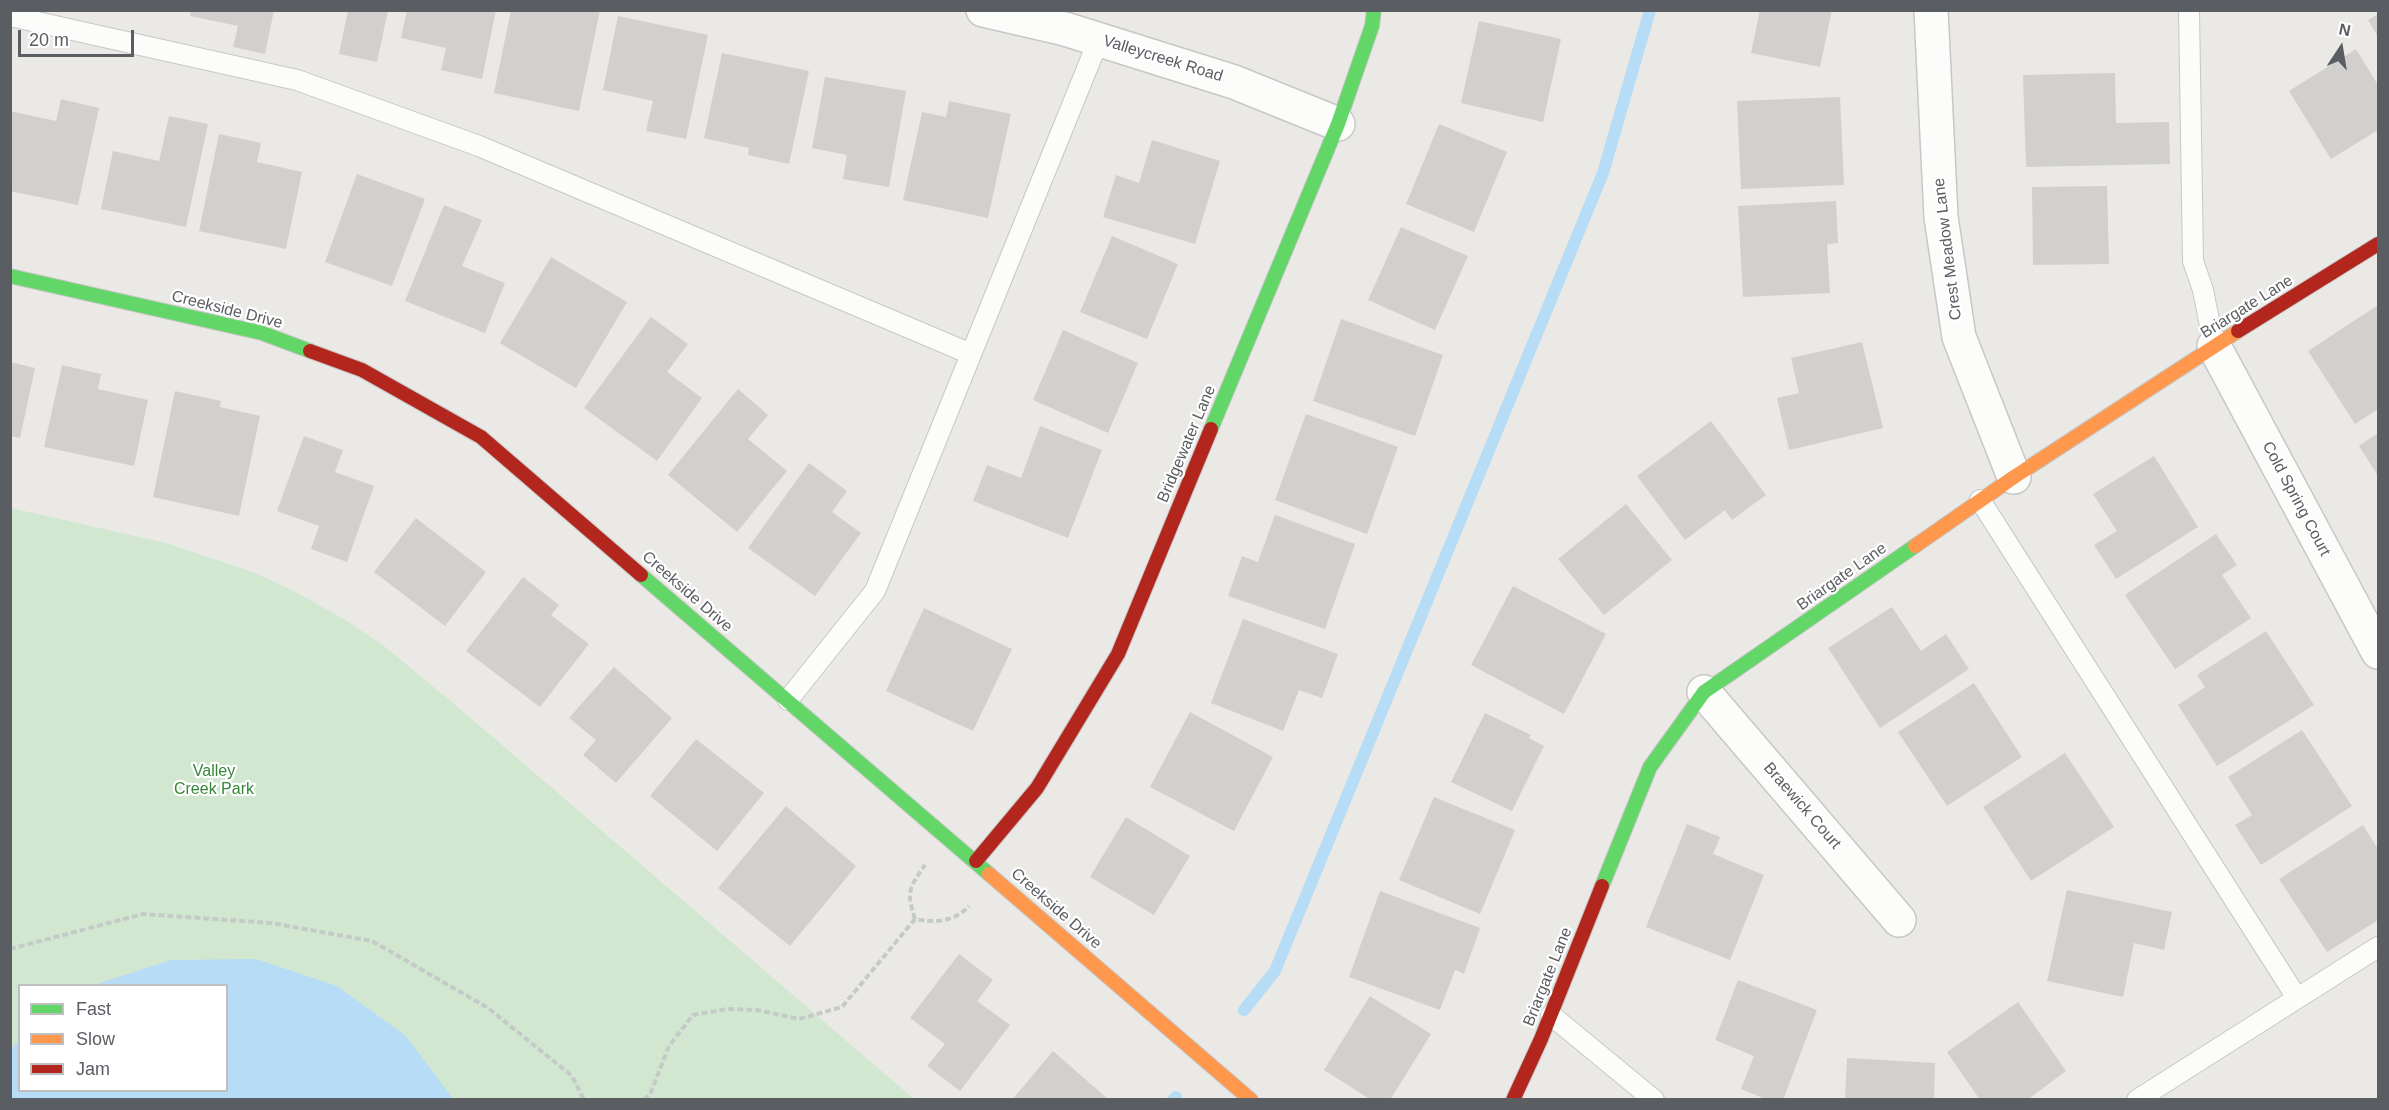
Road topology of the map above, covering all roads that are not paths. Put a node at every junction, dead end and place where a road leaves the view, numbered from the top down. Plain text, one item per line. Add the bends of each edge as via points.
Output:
1 (983, 10) edge
2 (1374, 10) edge
3 (1931, 10) edge
4 (2189, 10) edge
5 (10, 16) edge
6 (1099, 39) junction
7 (1338, 123) junction
8 (2379, 243) edge
9 (10, 276) edge
10 (2214, 346) junction
11 (971, 354) junction
12 (2014, 477) junction
13 (1980, 500) junction
14 (2379, 652) edge
15 (1704, 692) junction
16 (788, 700) junction
17 (976, 861) junction
18 (1899, 920) dead end
19 (2379, 947) edge
20 (2297, 998) junction
21 (1551, 1015) junction
22 (1251, 1100) edge
23 (1513, 1100) edge
24 (1654, 1100) edge
25 (2137, 1100) edge

1 - 6 street, Valleycreek Road
2 - 7 street, Bridgewater Lane
3 - 12 street, Crest Meadow Lane via 1941,217 1959,337
4 - 10 lane via 2193,261
5 - 11 lane via 308,84 479,146
6 - 7 street, Valleycreek Road via 1234,82
6 - 11 lane
7 - 17 street, Bridgewater Lane via 1118,654 1036,788
8 - 10 street, Briargate Lane
9 - 16 street, Creekside Drive via 262,333 362,370 482,437
10 - 12 street, Briargate Lane
10 - 14 street, Cold Spring Court
11 - 16 lane via 875,591
12 - 13 street, Briargate Lane
13 - 15 street, Briargate Lane
13 - 20 lane
15 - 18 street, Braewick Court
15 - 21 street, Briargate Lane via 1650,767
16 - 17 street, Creekside Drive
17 - 22 street, Creekside Drive
19 - 20 lane
20 - 25 lane
21 - 23 street, Briargate Lane
21 - 24 lane

